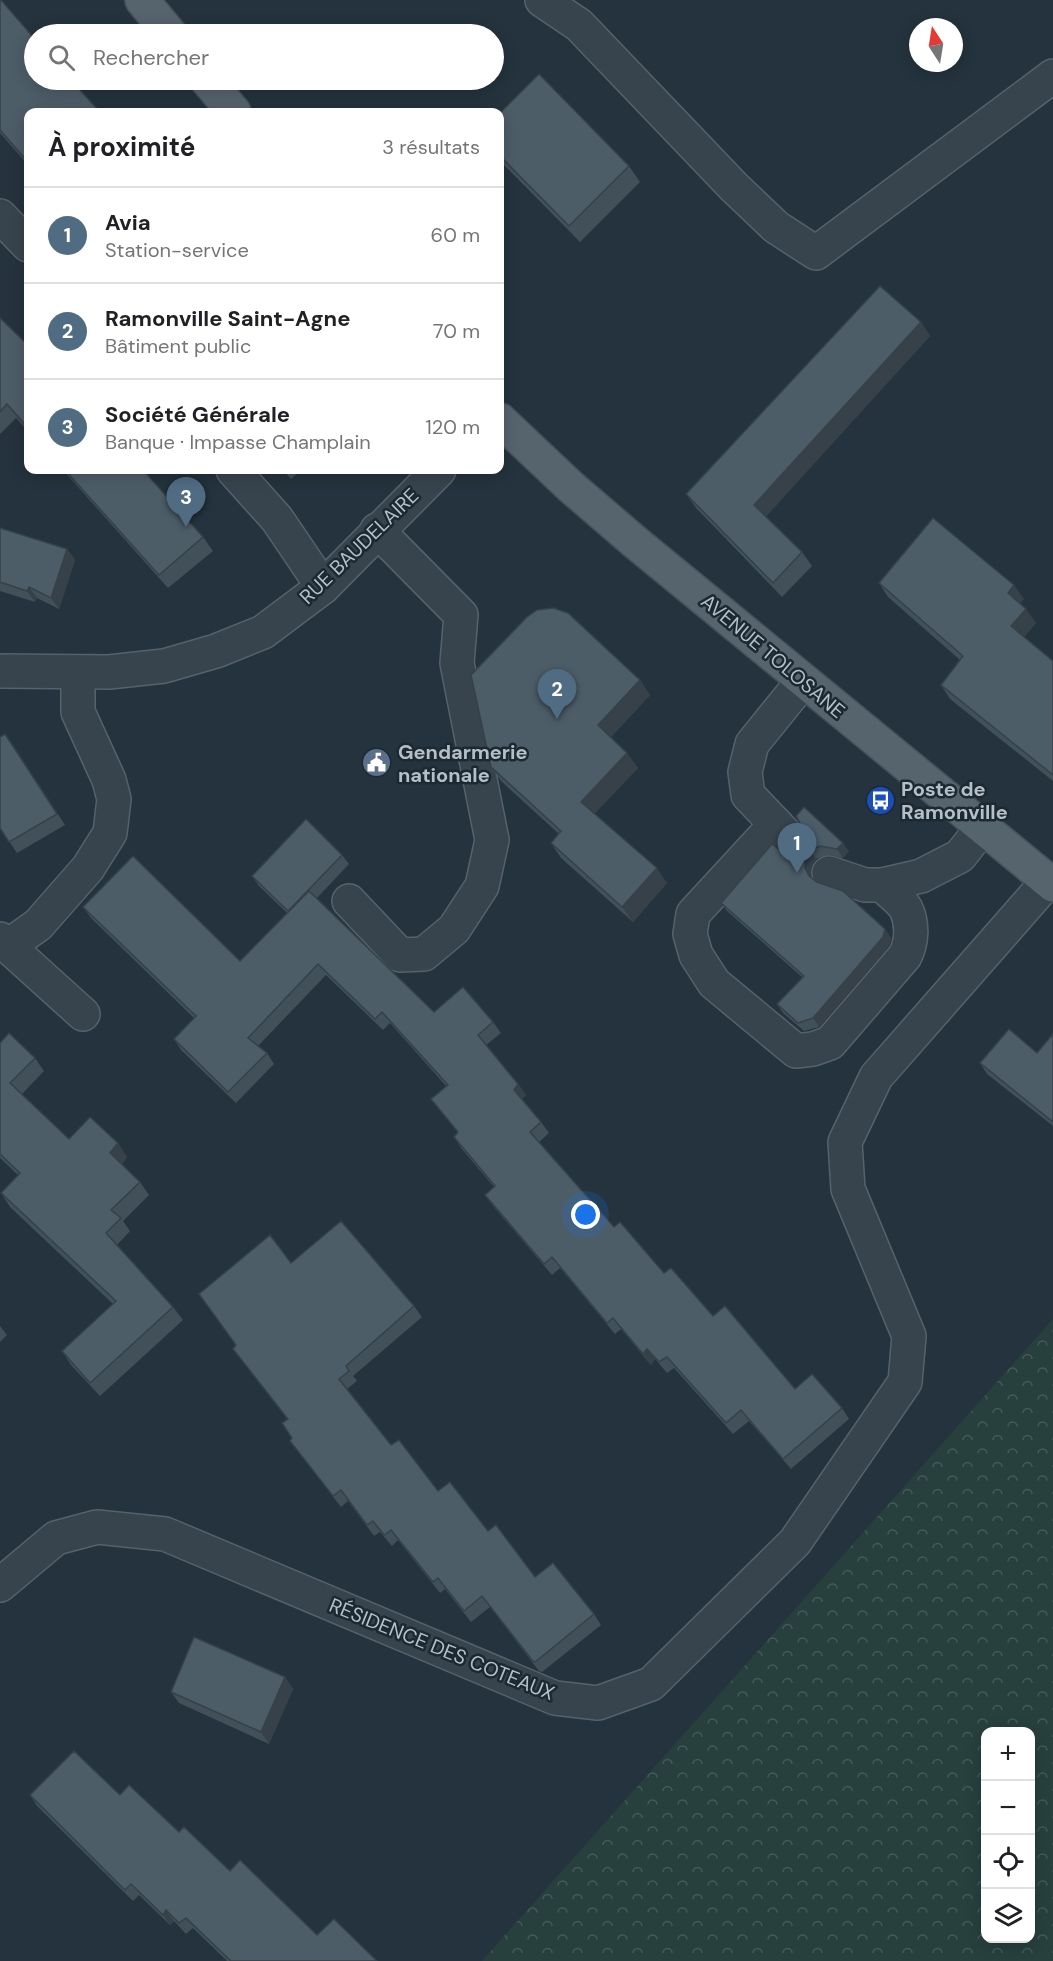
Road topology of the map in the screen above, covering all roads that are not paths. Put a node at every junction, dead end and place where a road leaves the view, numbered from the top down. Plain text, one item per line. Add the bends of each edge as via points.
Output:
1 (142, 0) edge
2 (542, 0) edge
3 (162, 24) edge
4 (1053, 76) edge
5 (215, 90) edge
6 (231, 108) edge
7 (0, 216) edge
8 (24, 241) edge
9 (504, 424) edge
10 (236, 474) edge
11 (435, 474) edge
12 (377, 530) junction
13 (323, 586) junction
14 (0, 671) edge
15 (78, 672) junction
16 (803, 681) junction
17 (982, 828) junction
18 (829, 873) dead end
19 (1051, 883) edge
20 (882, 885) junction
21 (349, 901) dead end
22 (4, 943) edge
23 (83, 1014) dead end
24 (0, 1585) edge

1 - 3 main road
2 - 4 street via 579,25 776,227 816,253
5 - 6 main road
7 - 8 street
9 - 16 main road, AVENUE TOLOSANE via 598,512
10 - 13 street via 278,519
11 - 12 street, RUE BAUDELAIRE
12 - 13 street, RUE BAUDELAIRE
12 - 21 street via 461,615 457,663 492,840 482,886 454,929 424,954 400,955
13 - 15 street, RUE BAUDELAIRE via 263,632 216,651 164,666
14 - 15 street, RUE BAUDELAIRE
15 - 22 street via 78,712 114,799 110,833 88,868 38,925
16 - 17 main road, AVENUE TOLOSANE
16 - 20 street via 752,744 745,772 748,795 783,832 693,914 690,934 696,955 714,983 796,1051 813,1049 830,1042 906,956 911,944 905,908
17 - 19 main road, AVENUE TOLOSANE
17 - 20 street via 960,856 921,876
18 - 20 street via 865,885
19 - 24 street, RÉSIDENCE DES COTEAUX via 876,1077 845,1142 848,1189 909,1336 904,1382 795,1542 651,1684 598,1703 555,1698 165,1534 97,1527 56,1538
22 - 23 street

